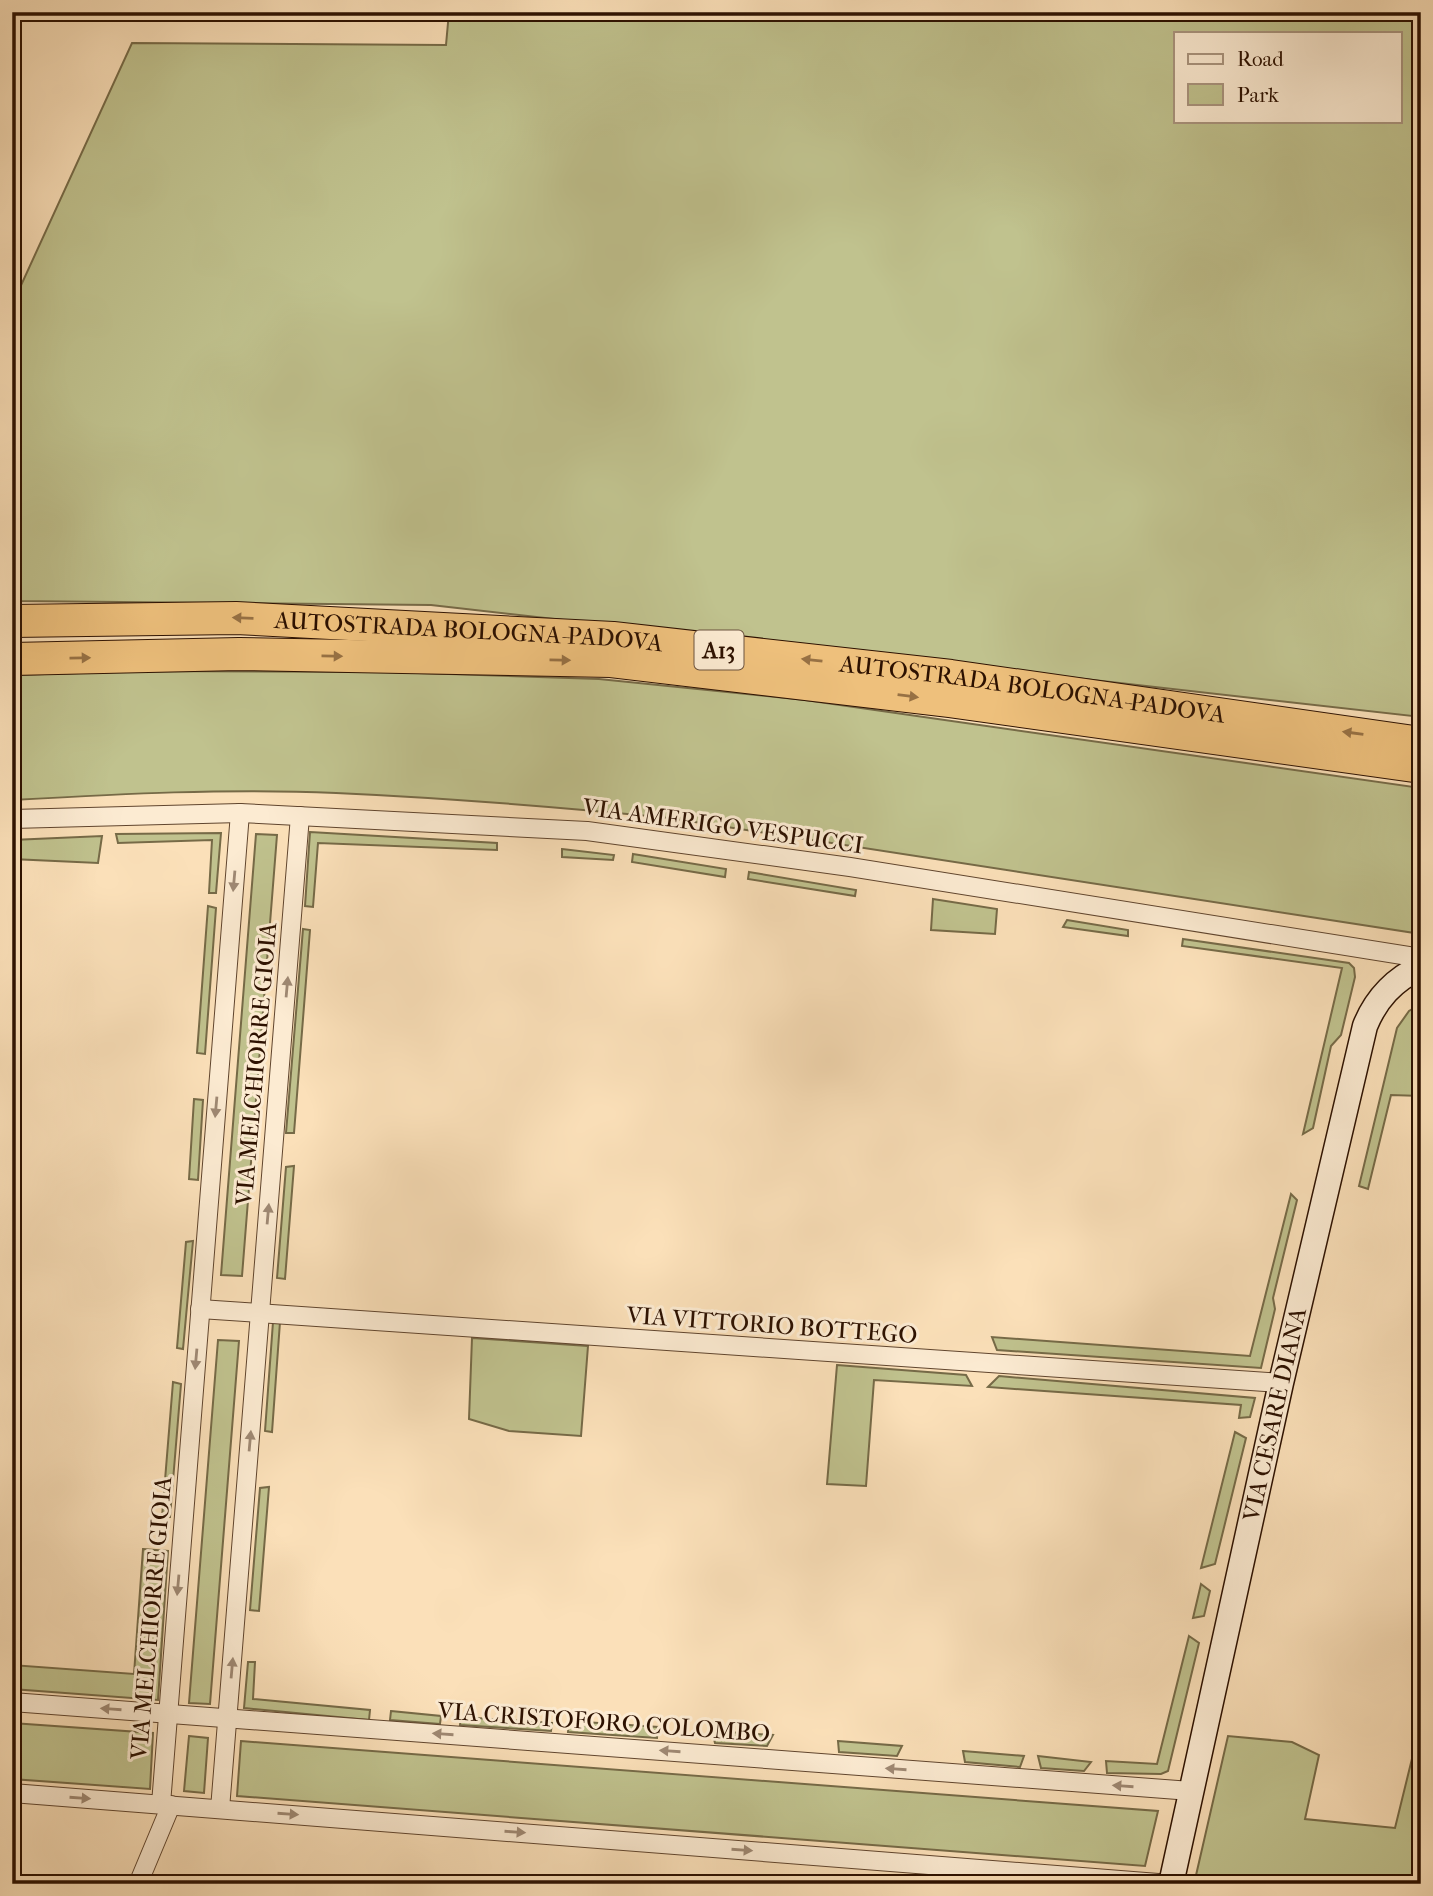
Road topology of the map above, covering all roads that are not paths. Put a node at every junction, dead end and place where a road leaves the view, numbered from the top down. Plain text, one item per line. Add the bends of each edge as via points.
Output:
1 (12, 621) edge
2 (12, 659) edge
3 (1421, 743) edge
4 (1421, 767) edge
5 (240, 813) junction
6 (300, 816) junction
7 (12, 819) edge
8 (1421, 958) edge
9 (1421, 967) edge
10 (200, 1309) junction
11 (260, 1316) junction
12 (1281, 1383) junction
13 (12, 1702) edge
14 (168, 1713) junction
15 (228, 1717) junction
16 (1191, 1791) junction
17 (12, 1793) edge
18 (166, 1805) junction
19 (220, 1809) junction
20 (138, 1884) edge
21 (1171, 1884) edge

3 -> 1 highway, AUTOSTRADA BOLOGNA-PADOVA / A13 via 951,676 613,638 236,618
2 -> 4 highway, AUTOSTRADA BOLOGNA-PADOVA / A13 via 239,654 611,661 950,701
5 - 6 street, VIA AMERIGO VESPUCCI
5 - 7 street, VIA AMERIGO VESPUCCI
5 -> 10 street, VIA MELCHIORRE GIOIA
6 - 8 street, VIA AMERIGO VESPUCCI via 587,831 699,845
11 -> 6 street, VIA MELCHIORRE GIOIA
9 - 12 main road, VIA CESARE DIANA via 1379,998 1365,1026
10 - 11 street
10 -> 14 street, VIA MELCHIORRE GIOIA
11 - 12 street, VIA VITTORIO BOTTEGO
15 -> 11 street, VIA MELCHIORRE GIOIA
12 - 16 main road, VIA CESARE DIANA
14 -> 13 street, VIA CRISTOFORO COLOMBO
14 - 15 street, VIA CRISTOFORO COLOMBO
14 - 18 street, VIA MELCHIORRE GIOIA
16 -> 15 street, VIA CRISTOFORO COLOMBO
15 - 19 street, VIA MELCHIORRE GIOIA
16 - 21 main road, VIA CESARE DIANA
17 -> 18 street
18 - 19 street
18 - 20 street, VIA MELCHIORRE GIOIA
19 -> 21 street

